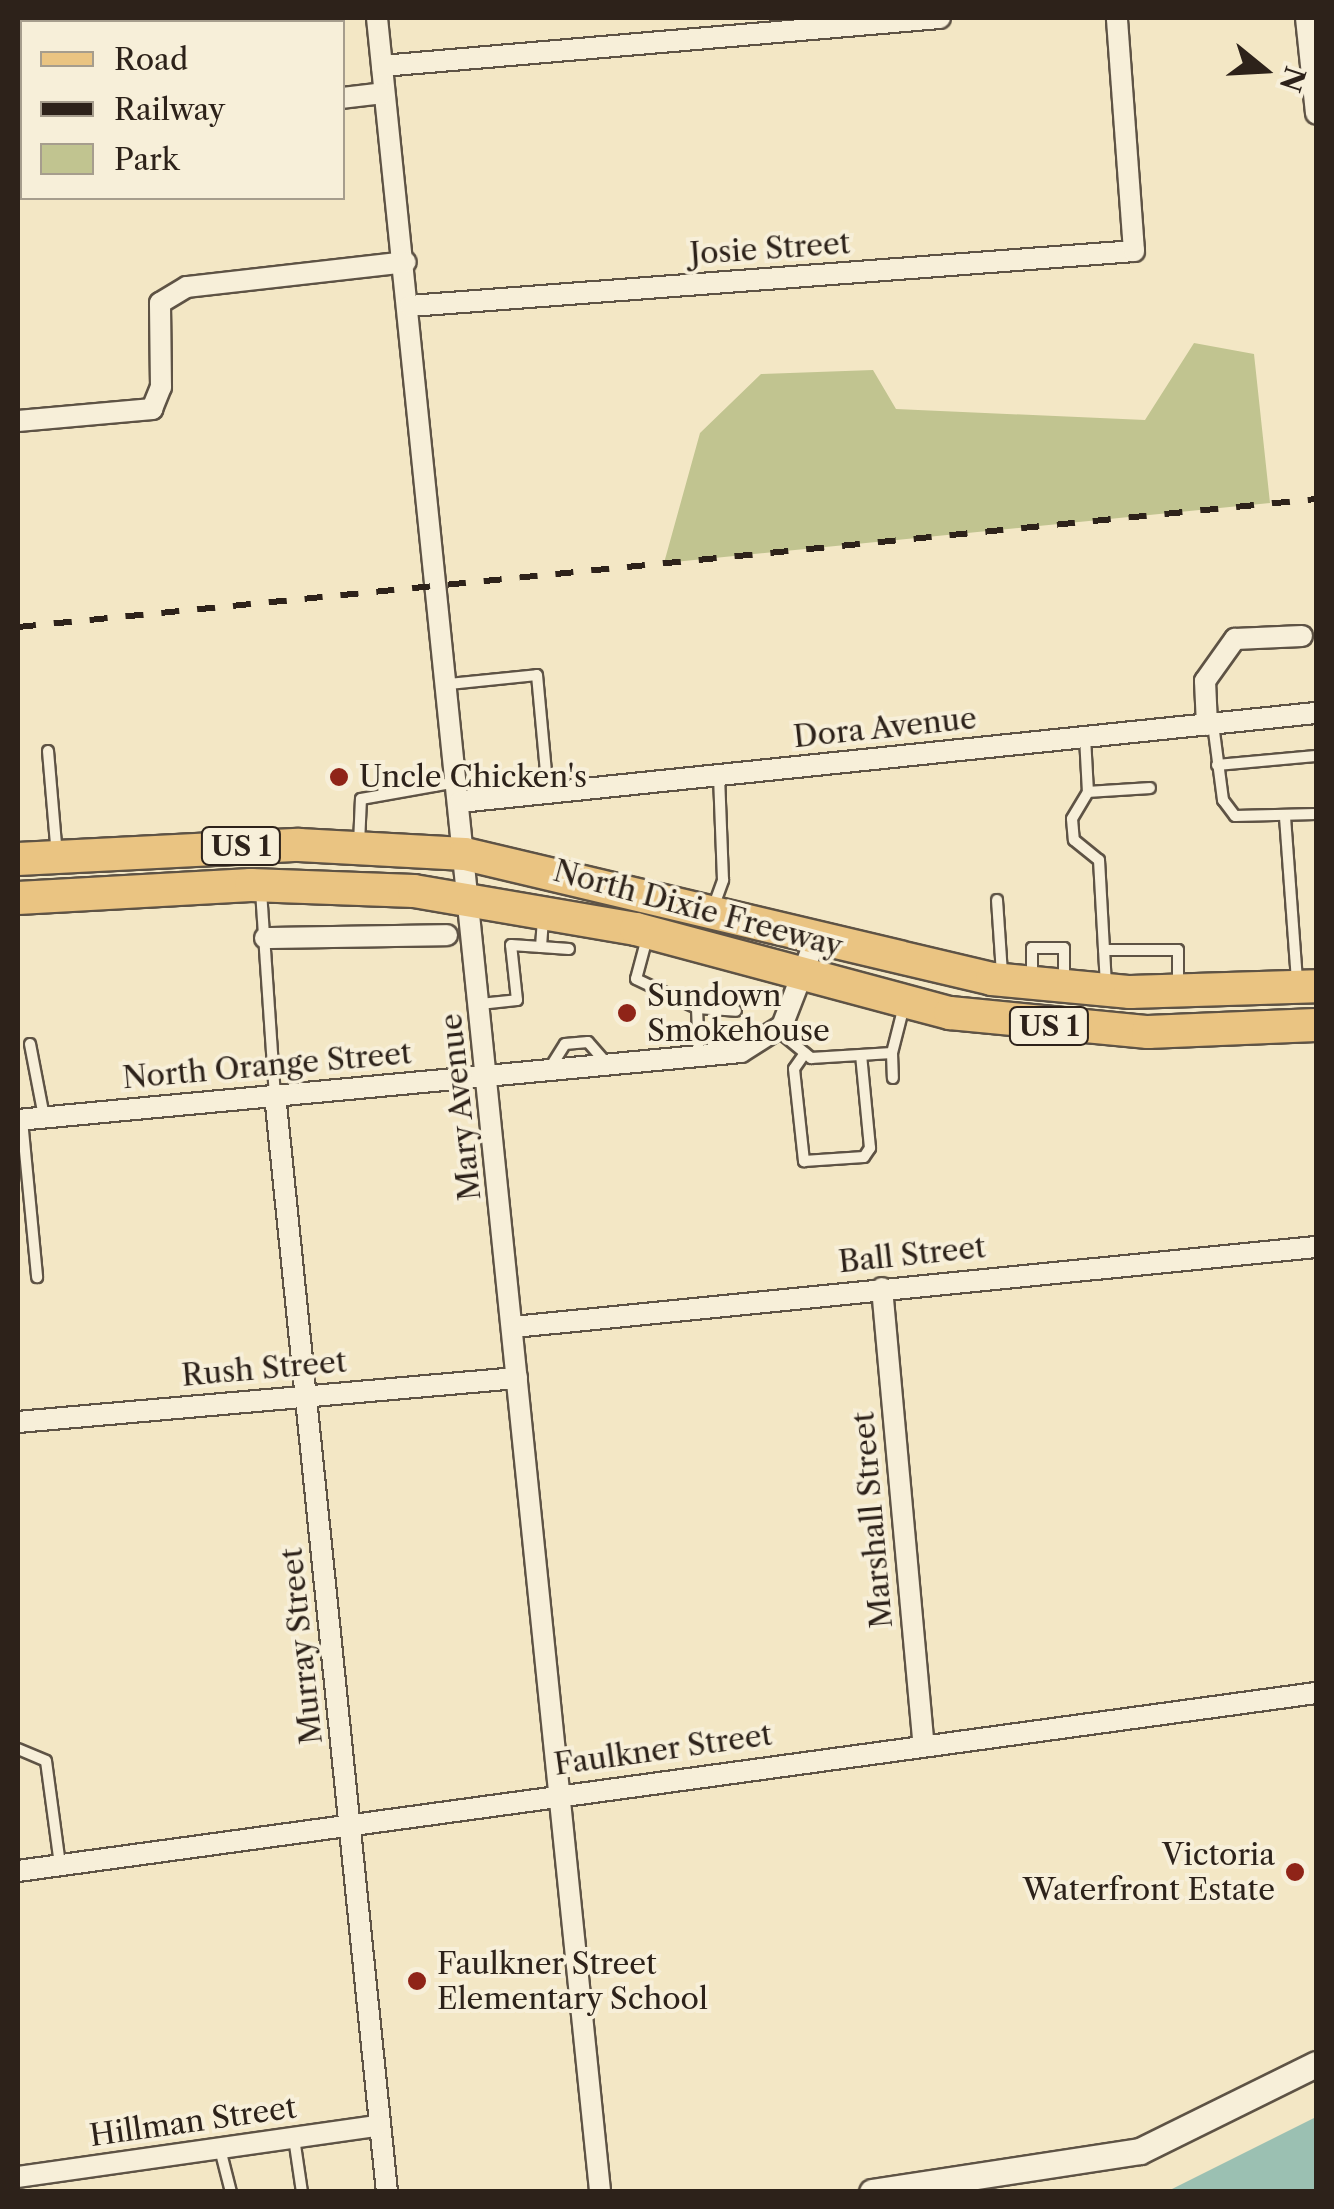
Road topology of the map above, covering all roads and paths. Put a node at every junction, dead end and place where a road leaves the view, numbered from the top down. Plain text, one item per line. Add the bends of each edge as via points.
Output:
1 (377, 18) edge
2 (940, 18) edge
3 (1117, 18) edge
4 (1306, 18) edge
5 (1313, 54) edge
6 (382, 66) junction
7 (384, 94) junction
8 (345, 98) edge
9 (1316, 113) edge
10 (406, 262) junction
11 (410, 306) junction
12 (18, 421) edge
13 (1302, 636) dead end
14 (449, 684) junction
15 (1316, 713) edge
16 (1210, 724) junction
17 (1086, 737) junction
18 (48, 751) dead end
19 (1316, 756) edge
20 (1217, 765) junction
21 (720, 776) junction
22 (1150, 788) dead end
23 (459, 792) junction
24 (1088, 792) junction
25 (548, 794) junction
26 (1316, 814) edge
27 (1285, 818) junction
28 (360, 846) junction
29 (465, 854) junction
30 (57, 856) junction
31 (18, 859) edge
32 (260, 885) junction
33 (18, 898) edge
34 (469, 898) junction
35 (996, 900) dead end
36 (713, 909) junction
37 (544, 910) junction
38 (649, 932) junction
39 (447, 936) dead end
40 (265, 938) junction
41 (815, 941) junction
42 (541, 947) junction
43 (569, 949) dead end
44 (1104, 950) junction
45 (801, 978) junction
46 (1032, 984) junction
47 (1307, 987) edge
48 (1107, 991) junction
49 (1178, 993) junction
50 (480, 1004) junction
51 (904, 1005) junction
52 (697, 1008) junction
53 (736, 1012) dead end
54 (1316, 1026) edge
55 (778, 1032) junction
56 (30, 1044) dead end
57 (805, 1053) junction
58 (892, 1054) junction
59 (861, 1055) junction
60 (698, 1056) junction
61 (487, 1074) junction
62 (893, 1078) dead end
63 (275, 1095) junction
64 (44, 1118) junction
65 (20, 1120) edge
66 (22, 1161) edge
67 (1316, 1247) edge
68 (37, 1277) dead end
69 (882, 1288) junction
70 (514, 1327) junction
71 (517, 1378) junction
72 (303, 1396) junction
73 (18, 1422) edge
74 (1316, 1692) edge
75 (924, 1746) junction
76 (18, 1748) edge
77 (558, 1794) junction
78 (350, 1822) junction
79 (60, 1864) junction
80 (18, 1871) edge
81 (1316, 2064) edge
82 (377, 2126) junction
83 (294, 2138) junction
84 (219, 2148) junction
85 (18, 2178) edge
86 (231, 2192) edge
87 (302, 2192) edge
88 (386, 2192) edge
89 (600, 2192) edge
90 (872, 2192) edge

1 - 6 street, Mary Avenue
2 - 6 street
3 - 11 street, Josie Street via 1134,251
4 - 5 street
5 - 9 street
6 - 7 street, Mary Avenue
7 - 8 street
7 - 10 street, Mary Avenue
10 - 11 street, Mary Avenue
10 - 12 street via 187,287 160,303 161,387 152,409
11 - 14 street, Mary Avenue
13 - 16 street via 1235,640 1205,681
14 - 23 street, Mary Avenue
14 - 25 lane via 537,676
15 - 16 street, Dora Avenue
16 - 17 street, Dora Avenue
16 - 20 lane
17 - 21 street, Dora Avenue
17 - 24 lane
18 - 30 lane
19 - 20 lane
20 - 27 lane via 1235,816
21 - 25 street, Dora Avenue
21 - 36 lane via 723,880
22 - 24 lane
23 - 25 street, Dora Avenue
23 - 28 lane via 361,798
23 - 29 street, Mary Avenue
24 - 44 lane via 1072,819 1074,840 1099,860
26 - 27 lane
27 - 47 lane
28 - 29 main road, North Dixie Freeway / US 1
28 - 30 main road, North Dixie Freeway / US 1
29 - 34 street, Mary Avenue
29 - 36 main road, North Dixie Freeway / US 1
30 - 31 main road, North Dixie Freeway / US 1
32 - 33 main road, North Dixie Freeway / US 1
32 - 34 main road, North Dixie Freeway / US 1
32 - 40 lane
34 - 37 main road, North Dixie Freeway / US 1
34 - 50 street, Mary Avenue
35 - 46 lane
36 - 41 main road, North Dixie Freeway / US 1
37 - 38 main road, North Dixie Freeway / US 1
37 - 42 lane
38 - 45 main road, North Dixie Freeway / US 1
38 - 52 lane via 636,979
39 - 40 street
40 - 63 lane
41 - 45 street
41 - 46 main road, North Dixie Freeway / US 1
42 - 43 lane
42 - 50 lane via 511,945 517,1000
44 - 48 lane
44 - 49 lane via 1178,950
45 - 51 main road, North Dixie Freeway / US 1
45 - 55 street
46 - 48 main road, North Dixie Freeway / US 1
47 - 49 main road, North Dixie Freeway / US 1
48 - 49 main road, North Dixie Freeway / US 1
50 - 61 street, Mary Avenue
51 - 54 main road, North Dixie Freeway / US 1 via 1102,1030
51 - 58 lane
52 - 53 lane
52 - 60 lane
55 - 57 lane
55 - 60 street, North Orange Street via 741,1052
56 - 64 lane
57 - 59 lane
57 - 59 lane via 794,1070 804,1161 870,1148
58 - 59 lane
58 - 62 lane
60 - 61 street, North Orange Street
61 - 63 street, North Orange Street
61 - 70 street, Mary Avenue
63 - 64 street, North Orange Street
63 - 72 street, Murray Street
64 - 65 street, North Orange Street
65 - 66 lane
66 - 68 lane
67 - 69 street, Ball Street
69 - 70 street, Ball Street
69 - 75 street, Marshall Street
70 - 71 street, Mary Avenue
71 - 72 street, Rush Street
71 - 77 street, Mary Avenue
72 - 73 street, Rush Street
72 - 78 street, Murray Street
74 - 75 street, Faulkner Street
75 - 77 street, Faulkner Street
76 - 79 lane via 46,1761
77 - 78 street, Faulkner Street
77 - 89 street, Mary Avenue
78 - 79 street, Faulkner Street
78 - 82 street, Murray Street
79 - 80 street, Faulkner Street
81 - 90 street via 1140,2151
82 - 83 street, Hillman Street
82 - 88 street, Murray Street
83 - 84 street, Hillman Street
83 - 87 lane
84 - 85 street, Hillman Street
84 - 86 lane

